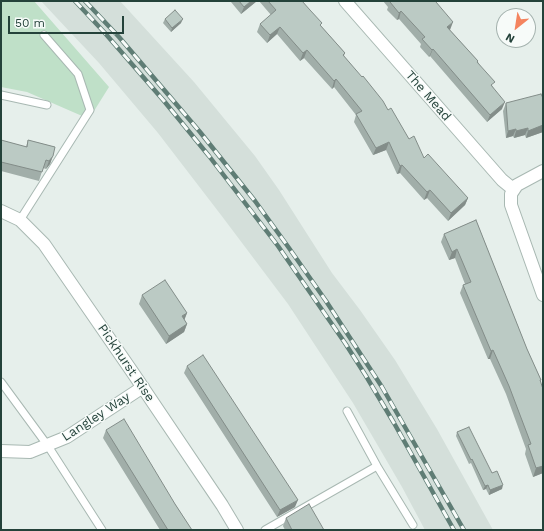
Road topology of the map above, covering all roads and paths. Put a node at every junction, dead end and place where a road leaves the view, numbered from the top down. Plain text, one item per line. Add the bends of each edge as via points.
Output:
1 (345, 1) edge
2 (44, 35) dead end
3 (1, 95) edge
4 (47, 105) dead end
5 (543, 170) edge
6 (513, 189) junction
7 (1, 211) edge
8 (20, 220) junction
9 (543, 295) edge
10 (1, 382) edge
11 (143, 387) junction
12 (347, 411) dead end
13 (48, 446) junction
14 (1, 451) edge
15 (377, 466) junction
16 (413, 525) dead end
17 (102, 530) edge
18 (237, 530) edge
19 (265, 530) edge

1 - 6 street, The Mead via 502,180
2 - 8 lane via 78,74 90,110
3 - 4 lane
5 - 6 street
6 - 9 street via 511,205
7 - 8 street, Pickhurst Rise
8 - 11 street, Pickhurst Rise via 44,244
10 - 13 lane
11 - 13 street, Langley Way via 67,437
11 - 18 street, Pickhurst Rise
12 - 15 lane
13 - 14 street, Langley Way via 30,452
13 - 17 lane
15 - 16 lane
15 - 19 lane

